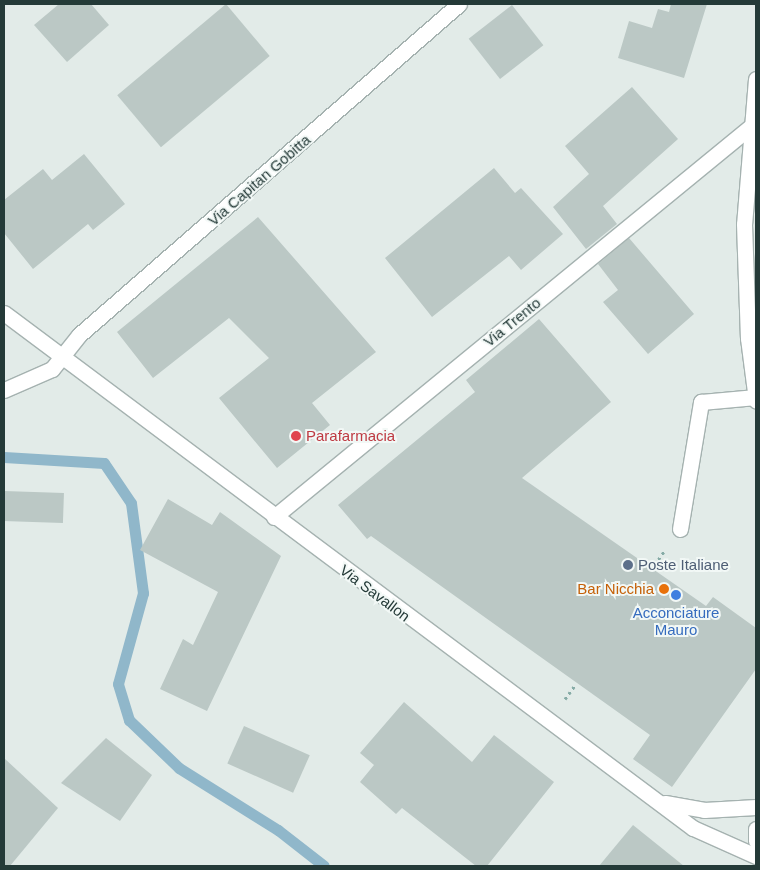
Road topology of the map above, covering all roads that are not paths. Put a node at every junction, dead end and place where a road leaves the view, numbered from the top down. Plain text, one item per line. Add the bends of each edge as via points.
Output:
1 (459, 4) edge
2 (756, 79) edge
3 (750, 127) junction
4 (4, 313) edge
5 (64, 358) junction
6 (4, 390) edge
7 (756, 398) edge
8 (274, 518) junction
9 (680, 529) dead end
10 (658, 802) junction
11 (756, 807) edge
12 (756, 829) edge
13 (756, 841) edge
14 (756, 856) edge

1 - 5 main road, Via Capitan Gobitta via 79,335
2 - 3 main road
3 - 7 main road via 745,271
3 - 8 main road, Via Trento
4 - 5 main road, Via Savallon
5 - 6 main road, Via Capitan Gobitta via 45,375
5 - 8 main road, Via Savallon
7 - 9 main road via 701,402
8 - 10 main road, Via Savallon
10 - 11 main road via 704,810
10 - 14 main road, Via Savallon via 693,828
12 - 13 main road

